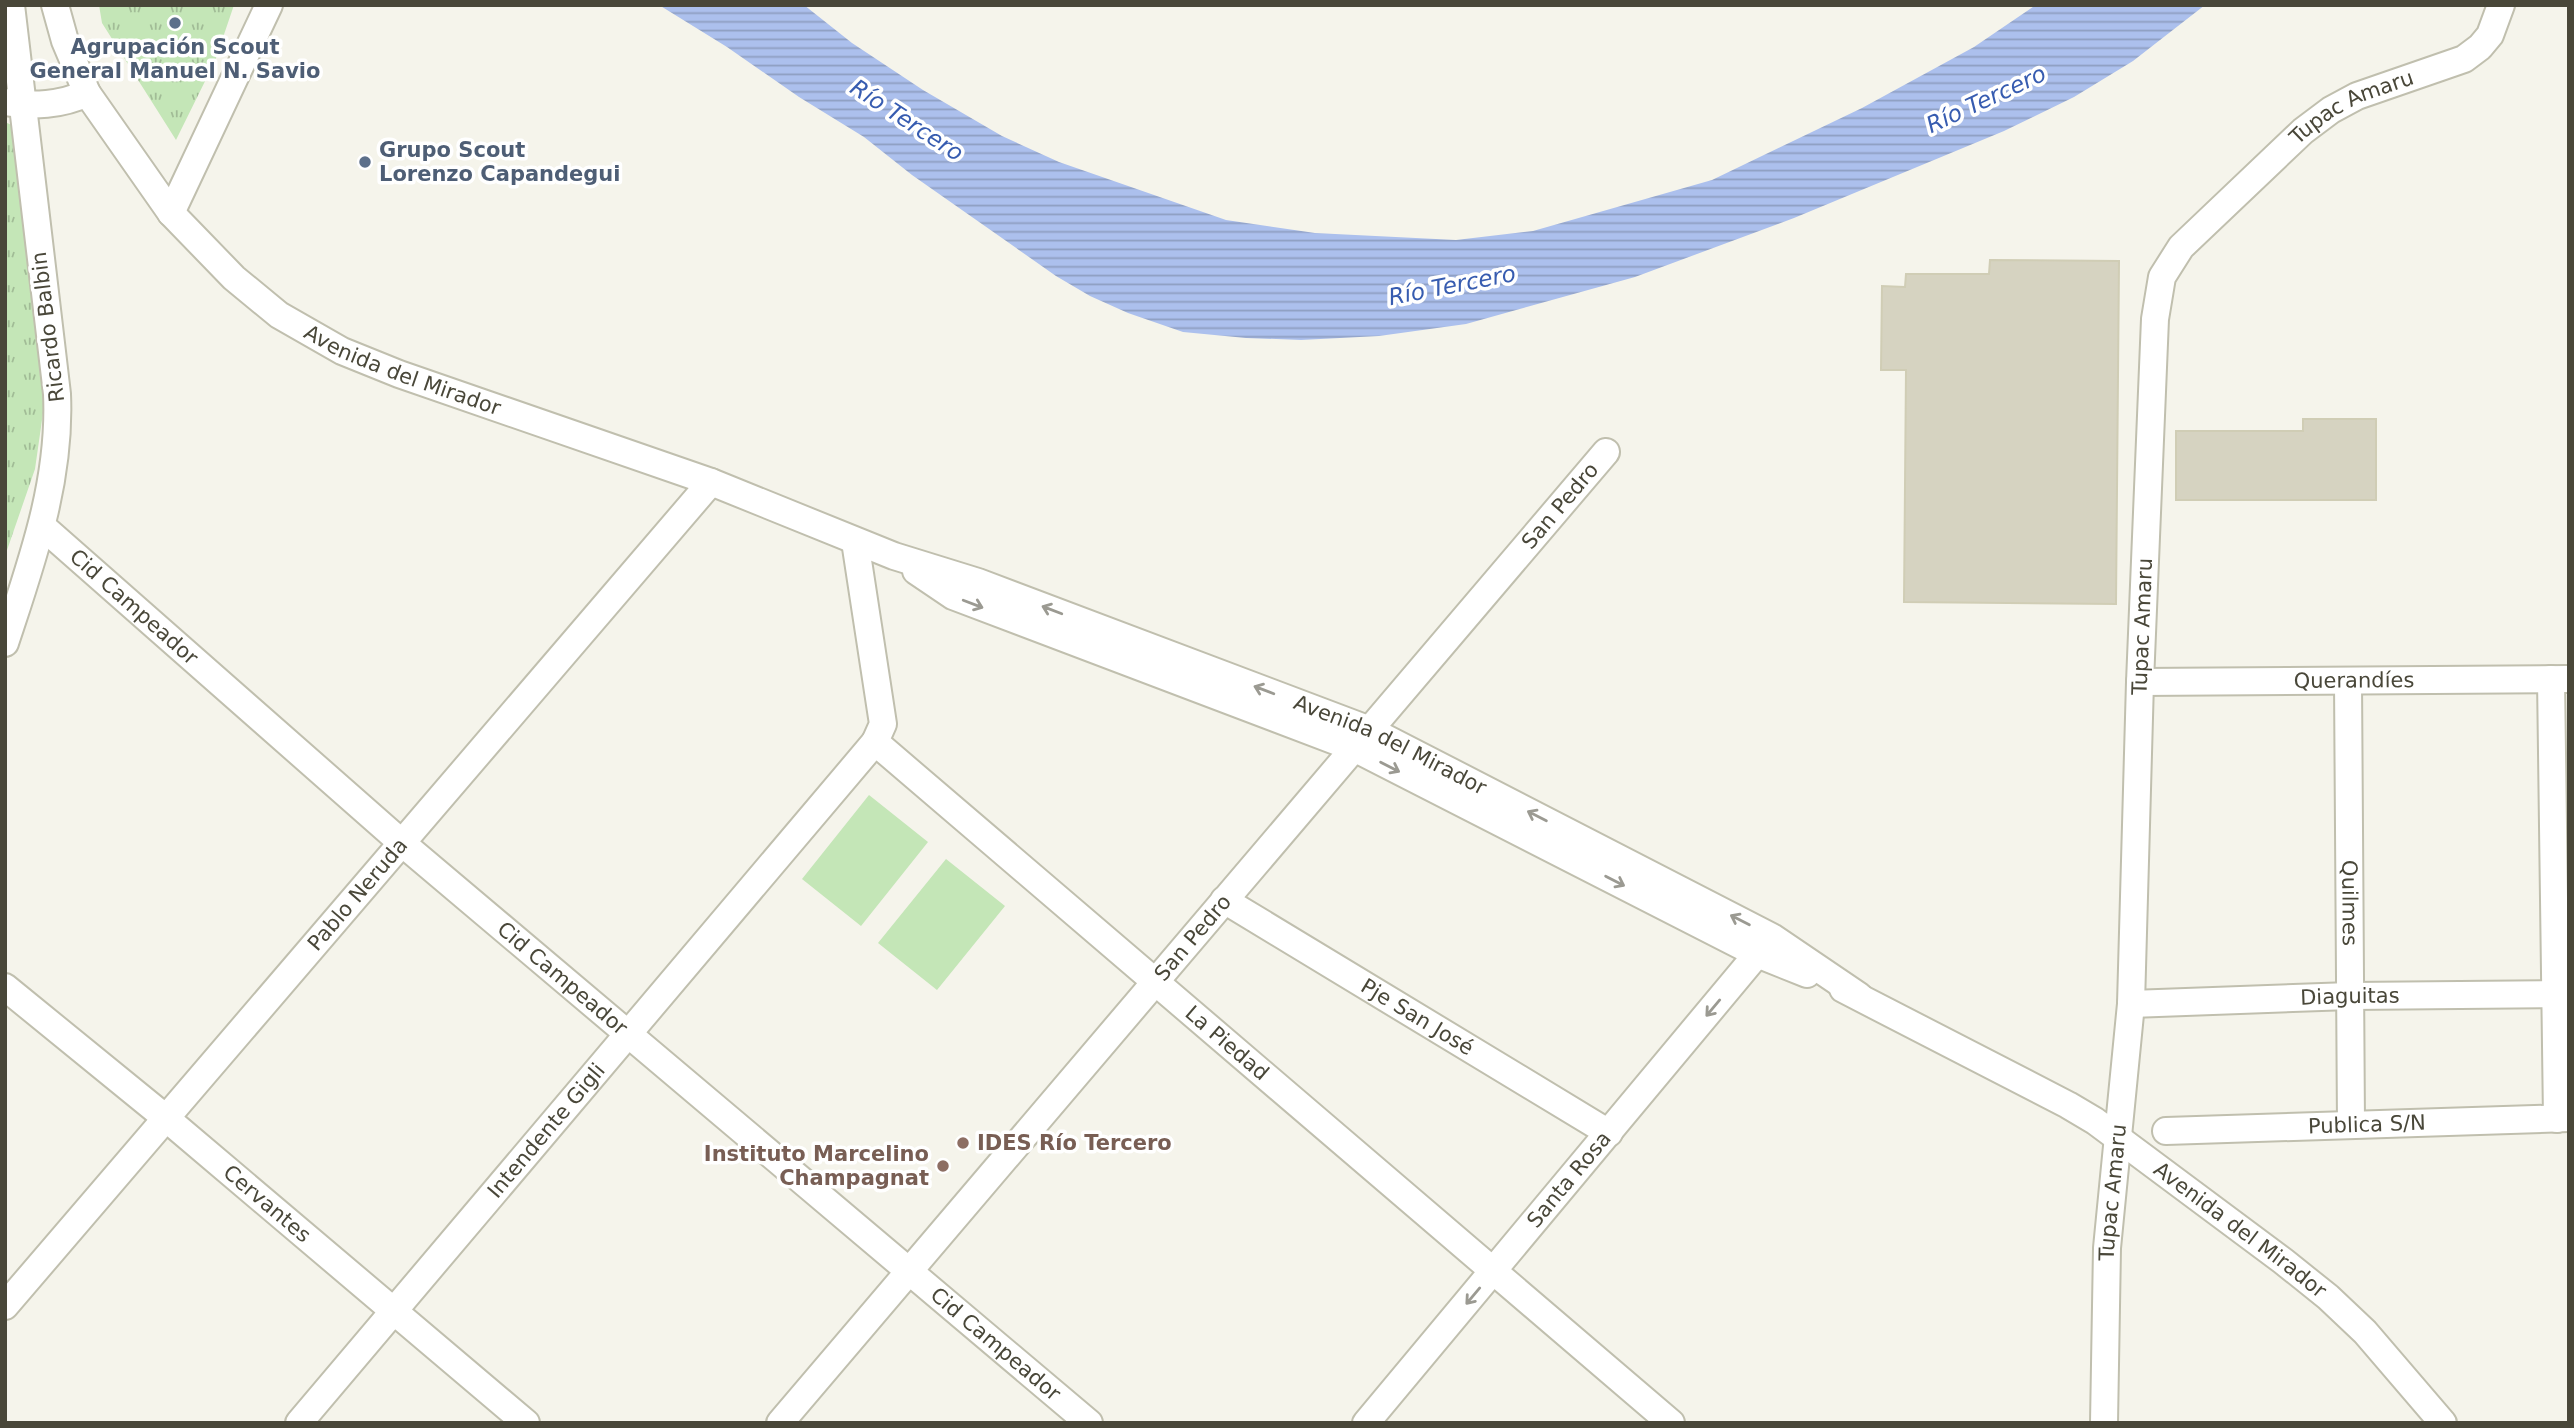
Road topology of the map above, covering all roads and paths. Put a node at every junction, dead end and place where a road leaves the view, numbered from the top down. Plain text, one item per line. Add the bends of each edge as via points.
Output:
1 (11, 5) edge
2 (55, 5) edge
3 (269, 5) edge
4 (2501, 5) edge
5 (86, 93) junction
6 (13, 104) edge
7 (170, 213) junction
8 (1605, 452) dead end
9 (711, 482) junction
10 (43, 527) junction
11 (855, 541) junction
12 (5, 643) edge
13 (2560, 679) edge
14 (2348, 681) junction
15 (2140, 682) junction
16 (1362, 739) junction
17 (875, 742) junction
18 (402, 843) junction
19 (1224, 900) junction
20 (1765, 945) junction
21 (1155, 982) junction
22 (5, 987) edge
23 (2562, 994) edge
24 (2350, 996) junction
25 (2131, 1004) junction
26 (628, 1034) junction
27 (2563, 1118) edge
28 (167, 1119) junction
29 (2351, 1125) junction
30 (2166, 1131) dead end
31 (1609, 1133) junction
32 (2116, 1137) junction
33 (909, 1271) junction
34 (1494, 1271) junction
35 (5, 1306) edge
36 (394, 1311) junction
37 (299, 1423) edge
38 (526, 1423) edge
39 (780, 1423) edge
40 (1089, 1423) edge
41 (1366, 1423) edge
42 (1671, 1423) edge
43 (2104, 1423) edge
44 (2443, 1423) edge

1 - 6 street, Ricardo Balbin
2 - 5 street, Avenida del Mirador
3 - 7 street
4 - 15 street, Tupac Amaru via 2490,35 2464,59 2357,96 2303,131 2181,247 2162,277 2155,319
5 - 6 street via 70,101
5 - 7 street, Avenida del Mirador
6 - 10 street, Ricardo Balbin via 57,394 58,442
7 - 9 street, Avenida del Mirador via 279,316 342,351
8 - 16 street, San Pedro
9 - 11 street, Avenida del Mirador
9 - 18 street, Pablo Neruda
10 - 12 street, Ricardo Balbin
10 - 18 street, Cid Campeador
11 - 16 street, Avenida del Mirador via 894,556 953,596
11 - 17 street via 884,724
13 - 14 street, Querandíes
13 - 23 street
14 - 15 street, Querandíes
14 - 24 street, Quilmes
15 - 25 street, Tupac Amaru
16 - 19 street, San Pedro
16 - 20 street, Avenida del Mirador
17 - 21 street, La Piedad
17 - 26 street, Intendente Gigli
18 - 26 street, Cid Campeador
18 - 28 street, Pablo Neruda
19 - 21 street, San Pedro
19 - 31 street, Pje San José
20 -> 31 street, Santa Rosa
20 - 32 street, Avenida del Mirador via 2068,1105
21 - 33 street, San Pedro
21 - 34 street, La Piedad
22 - 28 street, Cervantes
23 - 24 street, Diaguitas
23 - 27 street
24 - 25 street, Diaguitas
24 - 29 street, Quilmes
25 - 32 street, Tupac Amaru
26 - 33 street, Cid Campeador
26 - 36 street, Intendente Gigli
27 - 29 street, Publica S/N
28 - 35 street, Pablo Neruda
28 - 36 street, Cervantes
29 - 30 street, Publica S/N
31 - 34 street, Santa Rosa
32 - 43 street, Tupac Amaru via 2107,1248
32 - 44 street, Avenida del Mirador via 2328,1297 2365,1332
33 - 39 street, San Pedro
33 - 40 street, Cid Campeador
34 -> 41 street, Santa Rosa
34 - 42 street, La Piedad
36 - 37 street, Intendente Gigli
36 - 38 street, Cervantes

